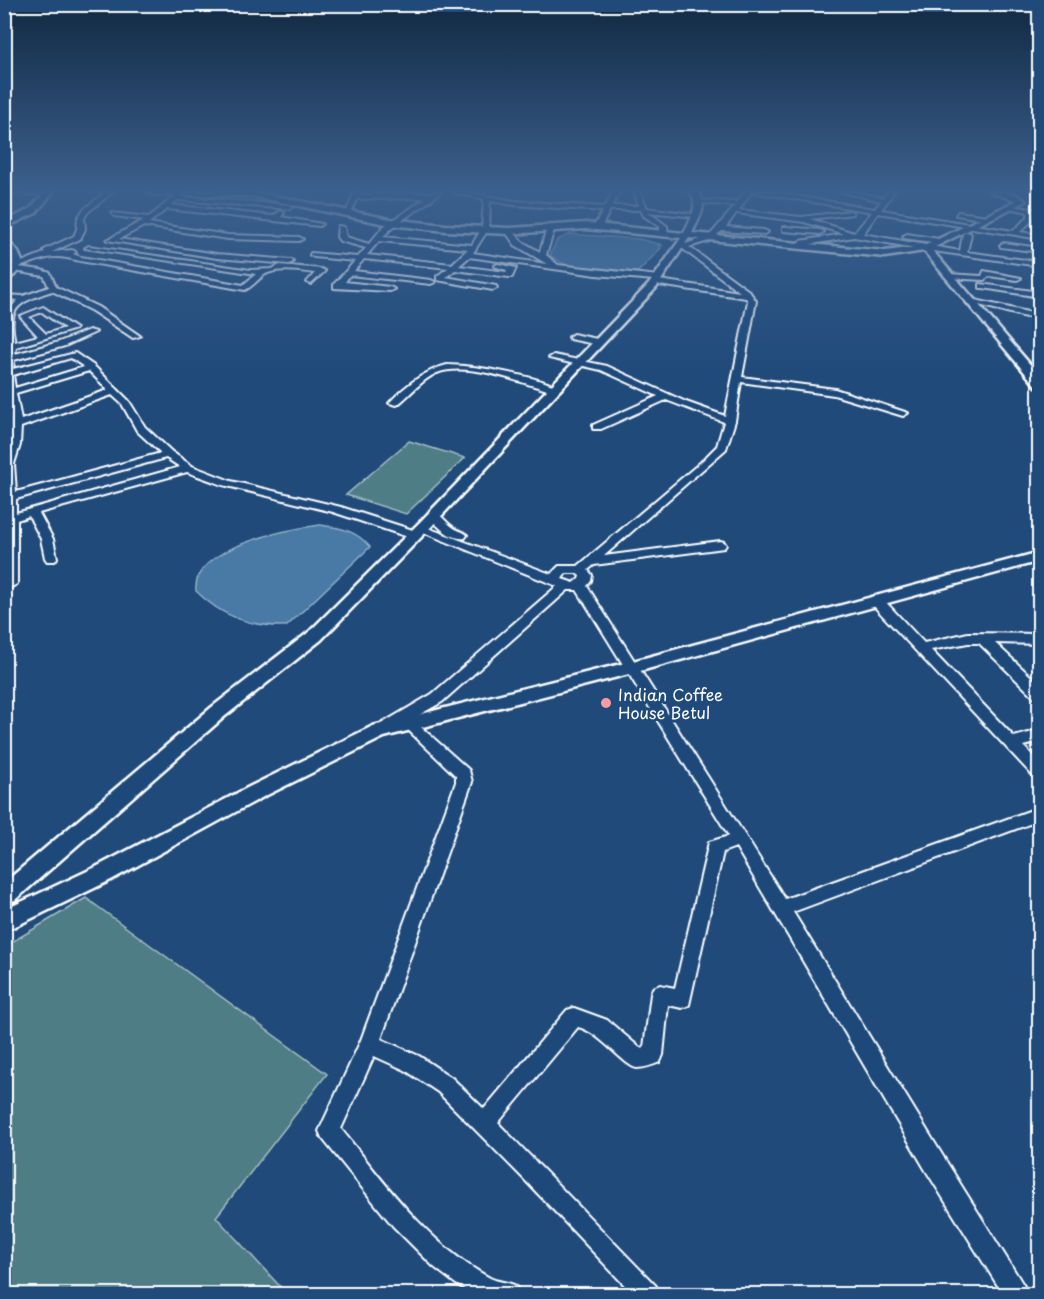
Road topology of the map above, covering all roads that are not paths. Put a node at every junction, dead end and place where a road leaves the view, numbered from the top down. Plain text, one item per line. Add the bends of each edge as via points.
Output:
1 (16, 253) edge
2 (47, 253) edge
3 (71, 253) edge
4 (119, 253) edge
5 (195, 253) edge
6 (316, 253) edge
7 (322, 253) edge
8 (367, 253) edge
9 (394, 253) edge
10 (467, 253) edge
11 (536, 253) edge
12 (543, 253) edge
13 (677, 253) edge
14 (691, 253) edge
15 (871, 253) edge
16 (894, 253) edge
17 (930, 253) edge
18 (971, 253) edge
19 (1017, 253) edge
20 (65, 254) junction
21 (1028, 254) dead end
22 (542, 256) junction
23 (39, 257) junction
24 (362, 258) junction
25 (995, 258) junction
26 (305, 263) junction
27 (4, 264) edge
28 (1040, 264) edge
29 (455, 265) junction
30 (17, 266) junction
31 (554, 266) junction
32 (417, 268) dead end
33 (264, 271) junction
34 (321, 271) junction
35 (350, 273) junction
36 (948, 276) junction
37 (1017, 278) dead end
38 (984, 279) junction
39 (4, 280) edge
40 (657, 280) junction
41 (311, 282) dead end
42 (431, 282) dead end
43 (490, 285) dead end
44 (53, 288) junction
45 (390, 290) dead end
46 (1040, 294) edge
47 (749, 296) junction
48 (4, 297) edge
49 (24, 298) junction
50 (972, 301) junction
51 (1029, 315) dead end
52 (92, 332) dead end
53 (136, 336) dead end
54 (44, 337) junction
55 (573, 337) dead end
56 (599, 342) junction
57 (13, 345) junction
58 (10, 358) junction
59 (554, 358) dead end
60 (579, 363) junction
61 (91, 368) junction
62 (8, 373) junction
63 (739, 379) junction
64 (1040, 384) edge
65 (555, 388) junction
66 (114, 391) junction
67 (8, 393) edge
68 (666, 396) junction
69 (394, 403) dead end
70 (903, 413) dead end
71 (730, 421) junction
72 (16, 424) junction
73 (597, 427) dead end
74 (168, 454) junction
75 (7, 468) edge
76 (188, 468) junction
77 (9, 497) junction
78 (33, 512) junction
79 (434, 515) junction
80 (10, 518) junction
81 (418, 532) junction
82 (720, 545) dead end
83 (8, 550) edge
84 (1040, 556) edge
85 (51, 558) dead end
86 (593, 561) junction
87 (568, 579) junction
88 (4, 587) edge
89 (876, 600) junction
90 (982, 638) junction
91 (1040, 639) edge
92 (921, 648) junction
93 (633, 667) junction
94 (1040, 694) edge
95 (410, 724) junction
96 (379, 731) junction
97 (1040, 736) edge
98 (1010, 744) junction
99 (1040, 774) edge
100 (1040, 813) edge
101 (740, 839) junction
102 (6, 893) edge
103 (782, 908) junction
104 (8, 921) edge
105 (369, 1044) junction
106 (482, 1123) junction
107 (508, 1294) edge
108 (648, 1294) edge
109 (1016, 1294) edge

1 - 30 main road
2 - 23 street
3 - 20 street
4 - 33 street via 239,271
5 - 26 street
6 - 26 street
7 - 24 street
8 - 24 street
9 - 29 street
10 - 29 street
11 - 22 street
12 - 22 street
13 - 40 main road
14 - 47 street
15 - 16 main road
17 - 36 main road
18 - 25 street
19 - 21 street
20 - 23 street
20 - 33 street via 245,288
22 - 31 street
23 - 30 street
24 - 29 street
24 - 35 street
25 - 28 street
25 - 38 street
26 - 34 street via 326,266
27 - 30 street
29 - 29 street via 509,275 513,268
29 - 31 street
29 - 32 street
29 - 43 street
30 - 39 main road
30 - 44 street via 47,275
31 - 40 street
33 - 34 street via 280,267
34 - 41 street
35 - 42 street
35 - 45 street via 339,285
36 - 38 street
36 - 50 main road
37 - 38 street
38 - 46 street
38 - 50 street via 977,300
40 - 47 street
40 - 56 main road
44 - 49 street
44 - 53 street
47 - 63 street via 752,310
48 - 49 street
49 - 57 street via 8,314
50 - 51 street
50 - 64 main road
52 - 58 street
54 - 54 street via 24,316 43,309 72,329
54 - 57 street
55 - 56 street
56 - 60 main road
57 - 58 street
58 - 62 street
59 - 60 street
60 - 65 main road
60 - 68 street via 604,368
61 - 62 street via 72,355
61 - 66 street
61 - 67 street
62 - 67 street
63 - 70 street via 835,392
63 - 71 street
65 - 69 street via 448,368 430,373
65 - 79 main road
66 - 72 street
66 - 74 street via 141,429
67 - 72 street
68 - 71 street
68 - 73 street
71 - 86 street via 722,447
72 - 75 street via 15,446
74 - 76 street
74 - 77 street
75 - 77 street
76 - 78 street
76 - 81 street via 227,483
77 - 80 street
78 - 80 street
78 - 85 street via 47,539
79 - 81 main road
79 - 87 street via 449,530
80 - 83 street
81 - 87 street
81 - 102 main road via 315,636 218,711
82 - 86 street
83 - 88 street via 11,584
84 - 89 main road
86 - 87 street
87 - 93 street
87 - 96 street via 437,698
89 - 92 street
89 - 93 main road
90 - 91 street
90 - 92 street
90 - 94 street
92 - 98 street
93 - 95 main road
93 - 101 street
95 - 96 main road
95 - 105 street via 464,774 464,782
96 - 104 main road
97 - 98 street
98 - 99 street
100 - 103 street
101 - 103 street
101 - 106 street via 715,847 682,999 660,994 652,1055 636,1058 619,1040 574,1017 496,1112
102 - 104 main road via 14,899 15,906
103 - 109 street
105 - 106 street via 412,1063 445,1085
105 - 107 street via 329,1131 411,1229 461,1273 488,1290
106 - 108 street

